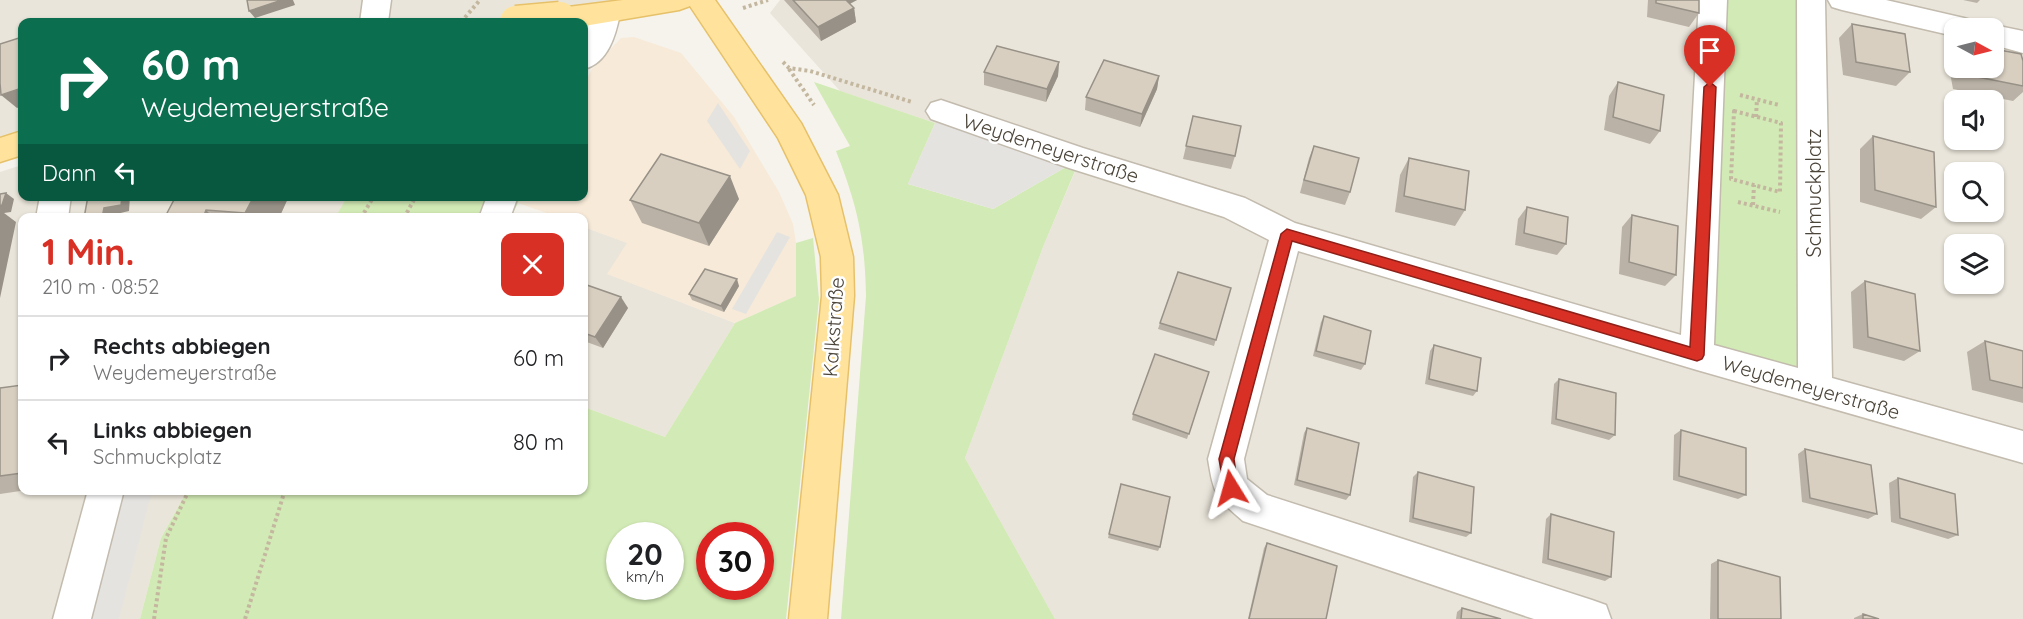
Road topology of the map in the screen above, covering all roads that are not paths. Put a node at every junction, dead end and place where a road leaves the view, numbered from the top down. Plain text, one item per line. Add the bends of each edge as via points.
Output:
1 (377, 0) edge
2 (679, 0) edge
3 (700, 0) edge
4 (1713, 0) edge
5 (1811, 0) edge
6 (1842, 0) edge
7 (606, 13) junction
8 (375, 18) edge
9 (560, 18) edge
10 (1944, 23) edge
11 (2004, 37) edge
12 (2023, 42) edge
13 (588, 53) edge
14 (941, 111) road end
15 (18, 144) edge
16 (0, 150) edge
17 (1287, 234) junction
18 (1697, 355) junction
19 (1815, 387) junction
20 (2023, 447) edge
21 (105, 495) edge
22 (72, 619) edge
23 (808, 619) edge
24 (1592, 619) edge

1 - 8 street
2 - 7 main road
3 - 23 main road, Kalkstraße via 790,131 822,195 837,257 838,296
4 - 18 street
5 - 19 street, Schmuckplatz
6 - 10 street
7 - 9 main road, bridge
7 - 13 street via 601,37
11 - 12 street
14 - 17 street, Weydemeyerstraße via 1234,207
15 - 16 main road
17 - 18 street, Weydemeyerstraße
17 - 24 street via 1227,459 1231,488 1256,509
18 - 19 street, Weydemeyerstraße
19 - 20 street, Weydemeyerstraße
21 - 22 street

